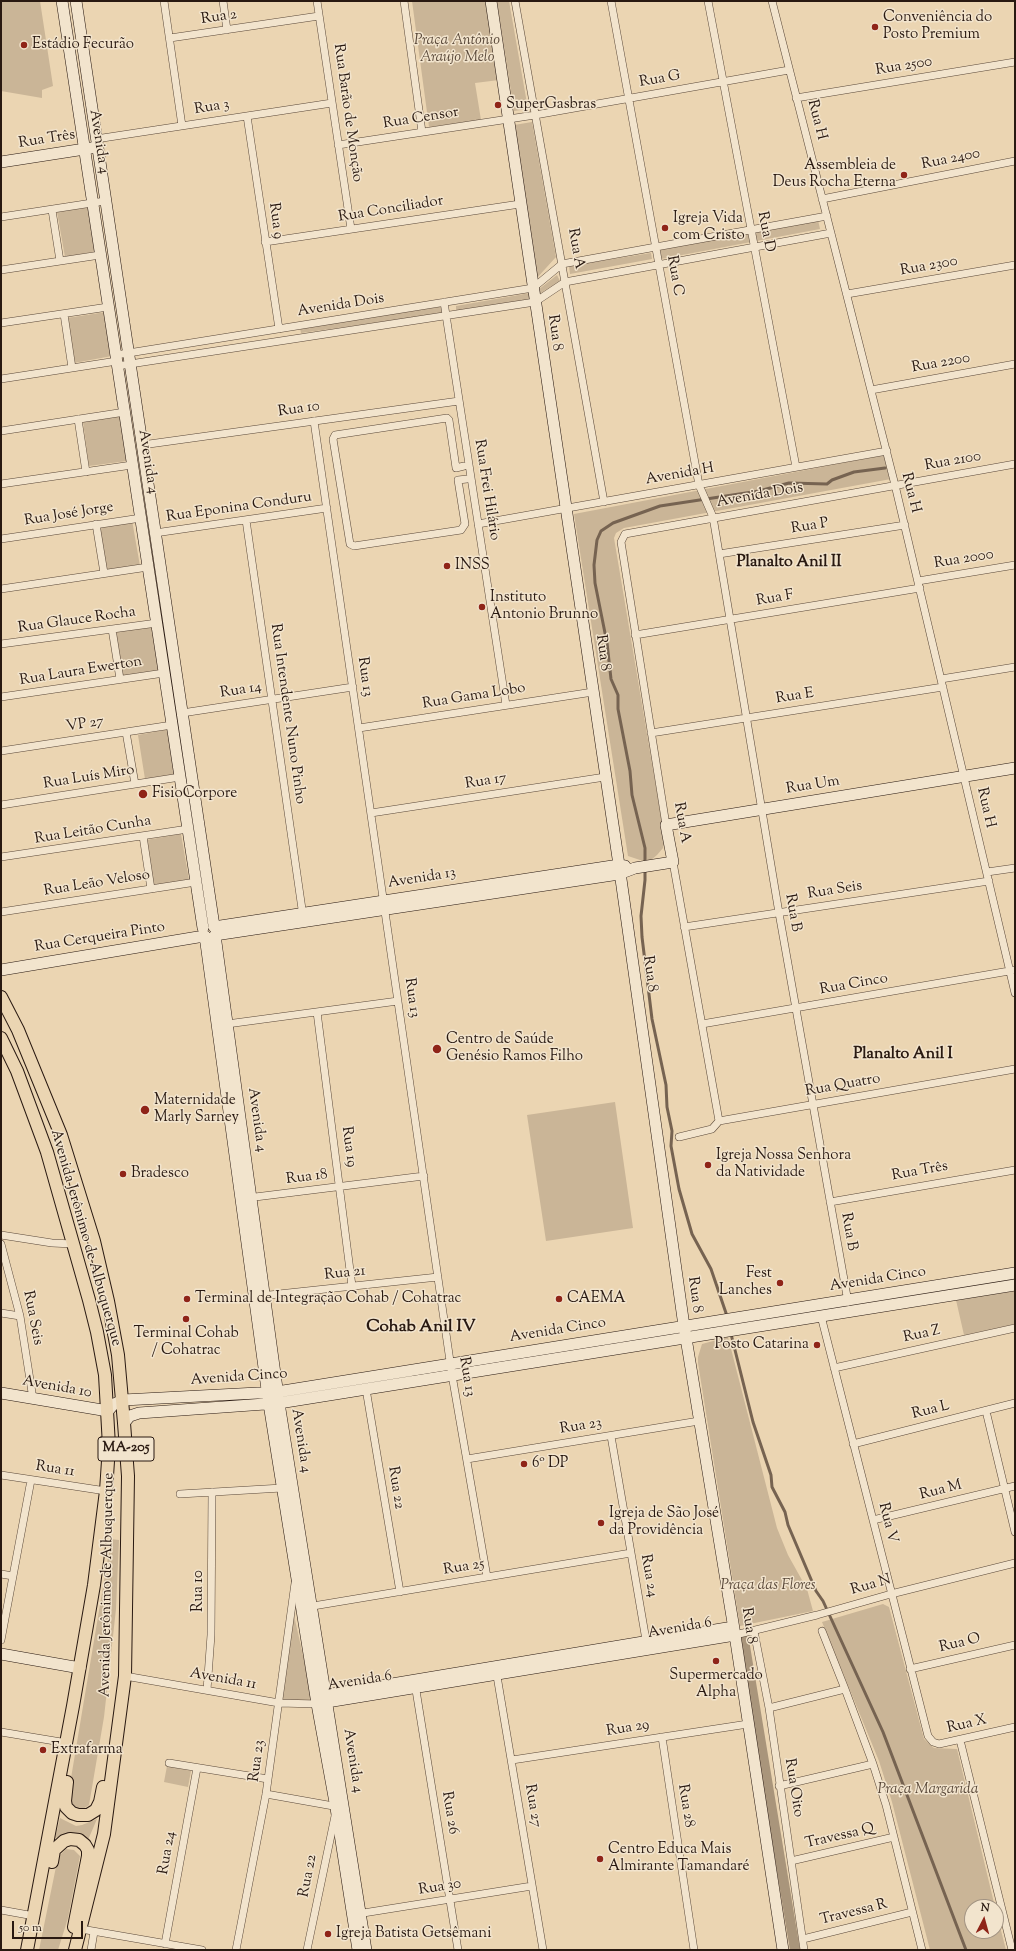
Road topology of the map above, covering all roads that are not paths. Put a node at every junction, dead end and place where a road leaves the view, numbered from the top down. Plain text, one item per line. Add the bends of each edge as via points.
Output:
1 (62, 1) edge
2 (76, 1) edge
3 (164, 1) edge
4 (223, 1) edge
5 (317, 1) edge
6 (404, 1) edge
7 (491, 1) edge
8 (515, 1) edge
9 (611, 1) edge
10 (708, 1) edge
11 (772, 1) edge
12 (319, 16) junction
13 (227, 30) junction
14 (170, 38) junction
15 (82, 44) junction
16 (68, 46) junction
17 (1015, 62) edge
18 (789, 70) junction
19 (723, 82) junction
20 (796, 98) junction
21 (629, 99) junction
22 (332, 103) junction
23 (536, 115) junction
24 (247, 116) junction
25 (508, 119) junction
26 (182, 126) junction
27 (422, 132) junction
28 (97, 143) junction
29 (338, 146) junction
30 (84, 149) junction
31 (1015, 161) edge
32 (1, 162) edge
33 (822, 199) junction
34 (106, 202) junction
35 (92, 203) junction
36 (520, 204) junction
37 (52, 210) junction
38 (827, 216) junction
39 (1, 217) edge
40 (351, 229) junction
41 (751, 230) junction
42 (831, 233) junction
43 (265, 242) junction
44 (656, 247) junction
45 (754, 247) junction
46 (100, 255) junction
47 (60, 261) junction
48 (562, 264) junction
49 (658, 265) junction
50 (1015, 265) edge
51 (1, 270) edge
52 (565, 282) junction
53 (533, 288) junction
54 (847, 294) junction
55 (444, 302) junction
56 (535, 302) junction
57 (108, 307) junction
58 (64, 314) junction
59 (446, 315) junction
60 (1, 323) edge
61 (279, 329) junction
62 (129, 359) junction
63 (117, 361) junction
64 (1015, 364) edge
65 (72, 368) junction
66 (1, 379) edge
67 (871, 390) junction
68 (459, 401) junction
69 (124, 412) junction
70 (78, 419) junction
71 (314, 421) junction
72 (1, 431) edge
73 (142, 445) junction
74 (887, 451) junction
75 (1015, 464) edge
76 (132, 465) junction
77 (464, 466) dead end
78 (796, 467) junction
79 (86, 472) junction
80 (467, 478) dead end
81 (1, 484) edge
82 (699, 485) junction
83 (896, 485) junction
84 (148, 487) junction
85 (136, 488) junction
86 (704, 497) joint
87 (604, 502) junction
88 (326, 508) junction
89 (566, 509) junction
90 (713, 517) junction
91 (141, 518) junction
92 (246, 520) junction
93 (96, 524) junction
94 (478, 524) junction
95 (905, 525) junction
96 (628, 532) joint
97 (155, 534) junction
98 (1, 539) edge
99 (719, 554) junction
100 (1015, 565) edge
101 (148, 567) junction
102 (104, 573) junction
103 (919, 584) junction
104 (1, 589) edge
105 (163, 590) junction
106 (152, 592) junction
107 (730, 619) junction
108 (157, 623) junction
109 (112, 629) junction
110 (635, 635) junction
111 (1, 644) edge
112 (1015, 667) edge
113 (164, 673) junction
114 (120, 679) junction
115 (942, 683) junction
116 (352, 687) junction
117 (593, 692) junction
118 (173, 694) junction
119 (1, 697) edge
120 (272, 699) junction
121 (506, 705) junction
122 (182, 713) junction
123 (746, 718) junction
124 (172, 725) junction
125 (358, 728) junction
126 (126, 732) junction
127 (651, 733) junction
128 (1, 751) edge
129 (1015, 768) edge
130 (964, 776) junction
131 (180, 777) junction
132 (606, 777) junction
133 (135, 784) junction
134 (190, 803) junction
135 (1, 805) edge
136 (762, 810) junction
137 (371, 813) junction
138 (666, 825) junction
139 (188, 829) junction
140 (143, 836) junction
141 (1, 857) edge
142 (673, 862) junction
143 (1015, 868) edge
144 (619, 869) junction
145 (987, 872) junction
146 (989, 881) junction
147 (196, 882) junction
148 (151, 889) junction
149 (384, 905) junction
150 (1, 912) edge
151 (778, 913) junction
152 (303, 917) junction
153 (684, 927) junction
154 (210, 932) junction
155 (1, 969) edge
156 (1012, 971) edge
157 (1015, 993) edge
158 (1, 997) edge
159 (398, 1001) junction
160 (795, 1008) junction
161 (317, 1012) junction
162 (227, 1024) junction
163 (702, 1024) junction
164 (1, 1038) edge
165 (1015, 1069) edge
166 (812, 1105) junction
167 (719, 1121) junction
168 (679, 1137) dead end
169 (241, 1167) junction
170 (1015, 1170) edge
171 (424, 1176) junction
172 (340, 1186) junction
173 (246, 1198) junction
174 (830, 1202) junction
175 (1, 1235) edge
176 (1, 1244) edge
177 (73, 1244) junction
178 (1015, 1273) edge
179 (438, 1277) junction
180 (1015, 1285) edge
181 (352, 1286) junction
182 (259, 1297) junction
183 (847, 1300) junction
184 (849, 1312) junction
185 (1, 1313) edge
186 (20, 1316) junction
187 (821, 1316) junction
188 (684, 1326) junction
189 (1015, 1328) edge
190 (686, 1338) junction
191 (566, 1345) junction
192 (568, 1357) junction
193 (451, 1364) junction
194 (834, 1368) junction
195 (452, 1375) junction
196 (366, 1389) junction
197 (1, 1393) edge
198 (273, 1398) junction
199 (33, 1399) junction
200 (123, 1400) junction
201 (1015, 1403) edge
202 (986, 1411) junction
203 (108, 1412) junction
204 (699, 1421) junction
205 (124, 1423) junction
206 (611, 1436) junction
207 (853, 1444) junction
208 (466, 1459) junction
209 (1, 1475) edge
210 (31, 1480) junction
211 (1015, 1486) edge
212 (282, 1488) junction
213 (1004, 1489) junction
214 (106, 1491) junction
215 (212, 1492) junction
216 (180, 1494) dead end
217 (872, 1520) junction
218 (1015, 1532) edge
219 (631, 1553) junction
220 (1015, 1563) edge
221 (1, 1574) edge
222 (296, 1575) junction
223 (13, 1576) junction
224 (487, 1577) junction
225 (400, 1592) junction
226 (891, 1594) junction
227 (307, 1607) junction
228 (734, 1631) junction
229 (754, 1631) junction
230 (822, 1631) dead end
231 (1, 1640) edge
232 (1015, 1645) edge
233 (647, 1646) junction
234 (1, 1654) edge
235 (80, 1668) junction
236 (910, 1669) junction
237 (497, 1670) junction
238 (125, 1676) junction
239 (415, 1684) junction
240 (846, 1689) junction
241 (207, 1690) junction
242 (324, 1700) junction
243 (279, 1703) junction
244 (769, 1708) junction
245 (748, 1724) junction
246 (1015, 1727) edge
247 (1, 1732) edge
248 (928, 1736) joint
249 (662, 1737) junction
250 (960, 1740) junction
251 (67, 1743) junction
252 (512, 1760) junction
253 (169, 1763) dead end
254 (873, 1764) junction
255 (197, 1768) junction
256 (268, 1779) junction
257 (779, 1786) junction
258 (266, 1794) junction
259 (340, 1807) junction
260 (894, 1837) junction
261 (791, 1861) junction
262 (532, 1886) junction
263 (450, 1899) junction
264 (1, 1910) edge
265 (912, 1912) junction
266 (357, 1914) junction
267 (34, 1916) junction
268 (81, 1929) junction
269 (94, 1932) junction
270 (803, 1940) junction
271 (165, 1944) junction
272 (28, 1950) edge
273 (32, 1950) edge
274 (69, 1950) edge
275 (75, 1950) edge
276 (91, 1950) edge
277 (202, 1950) edge
278 (236, 1950) edge
279 (307, 1950) edge
280 (358, 1950) edge
281 (366, 1950) edge
282 (458, 1950) edge
283 (543, 1950) edge
284 (694, 1950) edge
285 (783, 1950) edge
286 (804, 1950) edge
287 (922, 1950) edge
288 (1012, 1950) edge

1 - 16 main road, Avenida 4
2 - 15 main road, Avenida 4
3 - 14 street
4 - 13 street
5 - 12 street, Rua Barão de Monção
6 - 27 street
7 - 25 main road, Rua 8
8 - 23 street, Rua A
9 - 21 street, Rua C
10 - 19 street, Rua D
11 - 18 street, Rua H
12 - 13 street, Rua 2
12 - 22 street, Rua Barão de Monção
13 - 14 street, Rua 2
14 - 26 street
15 - 16 main road
15 - 28 main road, Avenida 4
16 - 30 main road, Avenida 4
17 - 20 street, Rua 2500
18 - 19 street, Rua G
18 - 20 street, Rua H
19 - 21 street, Rua G
19 - 41 street, Rua D
20 - 33 street, Rua H
21 - 23 street, Rua G
21 - 44 street, Rua C
22 - 24 street, Rua 3
22 - 29 street, Rua Barão de Monção
23 - 25 street, Rua G
23 - 48 street, Rua A
24 - 26 street, Rua 3
24 - 43 street, Rua 9
25 - 27 street, Rua Censor
25 - 36 main road, Rua 8
26 - 28 street, Rua 3
27 - 29 street, Rua Censor
28 - 30 main road, Rua Três
28 - 34 main road, Avenida 4
29 - 40 street, Rua Barão de Monção
30 - 32 main road, Rua Três
30 - 35 main road, Avenida 4
31 - 33 street, Rua 2400
33 - 38 street, Rua H
34 - 35 street
34 - 62 main road, Avenida 4
35 - 37 street
35 - 46 main road, Avenida 4
36 - 40 street, Rua Conciliador
36 - 53 main road, Rua 8
37 - 39 street
37 - 47 street
38 - 41 street
38 - 42 street, Rua H
40 - 43 street, Rua Conciliador
41 - 44 street
41 - 45 street, Rua D
42 - 45 street
42 - 54 street, Rua H
43 - 61 street, Rua 9
44 - 48 street
44 - 49 street, Rua C
45 - 49 street
45 - 78 street, Rua D
46 - 47 street
46 - 57 main road, Avenida 4
47 - 51 street
48 - 52 street, Rua A
48 - 53 street
49 - 52 street
49 - 82 street, Rua C
50 - 54 street, Rua 2300
52 - 56 street, Avenida Dois
52 - 87 street, Rua A
53 - 55 street, Avenida Dois
53 - 56 main road, Rua 8
54 - 67 street, Rua H
55 - 59 street, Rua Frei Hilário
55 - 61 street, Avenida Dois
56 - 59 street, Avenida Dois
56 - 89 main road, Rua 8
57 - 58 street
57 - 63 main road, Avenida 4
58 - 60 street
58 - 65 street
59 - 62 street, Avenida Dois
59 - 68 street, Rua Frei Hilário
61 - 62 street, Avenida Dois
62 - 63 street, Avenida Dois
62 - 63 street, Avenida Dois
62 - 73 main road, Avenida 4
63 - 65 street
63 - 69 main road, Avenida 4
64 - 67 street, Rua 2200
65 - 66 street
67 - 74 street, Rua H
68 - 71 street, Rua 10
68 - 94 street, Rua Frei Hilário
69 - 70 street
69 - 76 main road, Avenida 4
70 - 72 street
70 - 79 street
71 - 73 street, Rua 10
71 - 88 street, Rua 13
73 - 84 main road, Avenida 4
74 - 78 street, Avenida H
74 - 83 street, Rua H
75 - 83 street, Rua 2100
76 - 79 street
76 - 85 main road, Avenida 4
77 - 80 street via 456,468 447,418 335,435 333,439 350,544 354,546 463,529 458,480
78 - 82 street, Avenida H
79 - 81 street
82 - 86 street, Rua C
82 - 87 street, Avenida H
83 - 90 street, Avenida Dois
83 - 95 street, Rua H
84 - 85 main road
84 - 97 main road, Avenida 4
85 - 91 main road, Avenida 4
86 - 90 street, Rua B
87 - 89 street, Avenida H
88 - 92 street, Rua Eponina Conduru
88 - 116 street, Rua 13
89 - 94 street, Avenida H
89 - 117 main road, Rua 8
90 - 96 street, Avenida Dois
90 - 99 street, Rua B
91 - 93 street, Rua José Jorge
91 - 101 main road, Avenida 4
92 - 97 street, Rua Eponina Conduru
92 - 120 street, Rua Intendente Nuno Pinho
93 - 98 street, Rua José Jorge
93 - 102 street
94 - 121 street, Rua Frei Hilário
95 - 99 street, Rua P
95 - 103 street, Rua H
96 - 110 street, Rua A via 622,537 621,542
97 - 105 main road, Avenida 4
99 - 107 street, Rua B
100 - 103 street, Rua 2000
101 - 102 street
101 - 106 main road, Avenida 4
102 - 104 street
103 - 107 street, Rua F
103 - 115 street, Rua H
105 - 106 main road
105 - 118 main road, Avenida 4
106 - 108 main road, Avenida 4
107 - 110 street, Rua F
107 - 123 street, Rua B
108 - 109 street, Rua Glauce Rocha
108 - 113 main road, Avenida 4
109 - 111 street, Rua Glauce Rocha
109 - 114 street
110 - 127 street, Rua A
112 - 115 street, Rua E
113 - 114 street, Rua Laura Ewerton
113 - 118 main road, Avenida 4
114 - 119 street, Rua Laura Ewerton
115 - 123 street, Rua E
115 - 130 street, Rua H
116 - 120 street, Rua 14
116 - 125 street, Rua 13
117 - 121 street, Rua Gama Lobo
117 - 132 main road, Rua 8
118 - 122 main road, Avenida 4
118 - 124 main road, Avenida 4
120 - 122 street, Rua 14
120 - 152 street, Rua Intendente Nuno Pinho
121 - 125 street, Rua Gama Lobo
122 - 134 main road, Avenida 4
123 - 127 street, Rua E
123 - 136 street, Rua B
124 - 126 street, VP 27
124 - 131 main road, Avenida 4
125 - 137 street, Rua 13
126 - 128 street, VP 27
126 - 133 street
127 - 138 street, Rua A
129 - 130 main road, Rua Um
130 - 136 main road, Rua Um
130 - 145 street, Rua H
131 - 133 street, Rua Luís Miro
131 - 134 main road, Avenida 4
132 - 137 street, Rua 17
132 - 144 main road, Rua 8
133 - 135 street, Rua Luís Miro
134 - 139 main road, Avenida 4
134 - 154 main road, Avenida 4
136 - 138 main road, Rua Um
136 - 151 street, Rua B
137 - 149 street, Rua 13
138 - 142 main road, Rua A
139 - 140 street, Rua Leitão Cunha
139 - 147 main road, Avenida 4
140 - 141 street, Rua Leitão Cunha
140 - 148 street
142 - 144 main road, Avenida 13
142 - 153 street, Rua A
143 - 145 street
144 - 149 main road, Avenida 13
144 - 188 main road, Rua 8
145 - 146 street, Rua H
146 - 151 street, Rua Seis
146 - 156 street, Rua H
147 - 148 street, Rua Leão Veloso
147 - 154 main road, Avenida 4
148 - 150 street, Rua Leão Veloso
149 - 152 main road, Avenida 13
149 - 159 street, Rua 13
151 - 153 street, Rua Seis
151 - 160 street, Rua B
152 - 154 main road, Avenida 13
153 - 163 street, Rua A
154 - 155 main road, Rua Cerqueira Pinto
154 - 162 main road, Avenida 4
154 - 169 main road, Avenida 4
156 - 157 street, Rua H
156 - 160 street, Rua Cinco
158 - 200 main road, Avenida Jerônimo de Albuquerque via 18,1030 61,1135 94,1240 118,1355
159 - 161 street
159 - 171 street, Rua 13
160 - 163 street, Rua Cinco
160 - 166 street, Rua B
161 - 162 street
161 - 172 street, Rua 19
162 - 169 main road, Avenida 4
163 - 167 street, Rua A
164 - 177 main road, Avenida Jerônimo de Albuquerque via 17,1071 47,1152
165 - 166 street, Rua Quatro
166 - 167 street, Rua Quatro
166 - 174 street, Rua B
167 - 168 street, Rua Quatro via 712,1129
169 - 173 main road, Avenida 4
170 - 174 street, Rua Três
171 - 172 street, Rua 18
171 - 179 street, Rua 13
172 - 173 street, Rua 18
172 - 181 street, Rua 19
173 - 182 main road, Avenida 4
174 - 183 street, Rua B
175 - 177 street
176 - 186 street, Rua Seis
177 - 203 main road, Avenida Jerônimo de Albuquerque via 97,1332 105,1375
178 - 183 main road, Avenida Cinco
179 - 181 street, Rua 21
179 - 193 street, Rua 13
180 - 184 main road, Avenida Cinco
181 - 182 street, Rua 21
182 - 198 main road, Avenida 4
183 - 184 street, Rua B
183 - 188 main road, Avenida Cinco
184 - 187 main road, Avenida Cinco
185 - 186 street
186 - 199 street, Rua Seis
187 - 190 main road, Avenida Cinco
187 - 194 street, Rua V
188 - 190 main road, Rua 8
188 - 191 main road, Avenida Cinco
189 - 194 street, Rua Z
190 - 192 main road, Avenida Cinco
190 - 204 main road, Rua 8
191 - 192 main road
191 - 193 main road, Avenida Cinco
192 - 195 main road, Avenida Cinco
193 - 195 street, Rua 13
193 - 198 main road, Avenida Cinco
194 - 207 street, Rua V
195 - 196 main road, Avenida Cinco
195 - 208 street, Rua 13
196 - 198 main road, Avenida Cinco
196 - 225 street, Rua 22
197 - 199 main road, Avenida 10
198 - 200 main road, Avenida Cinco
198 - 205 main road, Avenida Cinco via 139,1412 130,1416
198 - 212 main road, Avenida 4
198 - 227 main road, Avenida 4
199 - 203 main road, Avenida 10
200 - 203 main road via 114,1404
200 - 205 main road, Avenida Jerônimo de Albuquerque / MA-205
201 - 202 street, Rua L
202 - 207 street, Rua L
202 - 213 street
203 - 214 main road, Avenida Jerônimo de Albuquerque
204 - 206 street, Rua 23
204 - 228 main road, Rua 8
205 - 238 main road, Avenida Jerônimo de Albuquerque / MA-205 via 127,1498
206 - 208 street, Rua 23
206 - 219 street, Rua 24
207 - 217 street, Rua V
208 - 224 street, Rua 13
209 - 210 street, Rua 11
210 - 214 street, Rua 11
210 - 223 street
211 - 213 street, Rua M
212 - 215 street
212 - 222 main road, Avenida 4
213 - 217 street, Rua M
213 - 218 street
214 - 235 main road, Avenida Jerônimo de Albuquerque
215 - 216 street
215 - 241 street, Rua 10 via 211,1635
217 - 226 street, Rua V
219 - 224 street, Rua 25
219 - 233 street, Rua 24
220 - 226 street, Rua N
221 - 223 street
222 - 227 main road, Avenida 4
222 - 243 street, Rua 23
223 - 231 street
224 - 225 street, Rua 25
225 - 227 street, Rua 25
226 - 229 street, Rua N
226 - 236 street, Rua V
227 - 242 main road, Avenida 4
228 - 229 street, Rua N
228 - 233 main road, Avenida 6
228 - 245 main road, Rua 8
229 - 244 street, Rua Oito
230 - 240 street
232 - 236 street, Rua O
233 - 237 main road, Avenida 6
234 - 235 main road
235 - 238 main road via 76,1726 65,1801 68,1810 78,1815 91,1814 100,1802
235 - 251 main road, Avenida Jerônimo de Albuquerque
236 - 248 street, Rua V
237 - 239 main road, Avenida 6
237 - 252 street, Rua 27
238 - 241 street, Avenida 11
238 - 268 main road, Avenida Jerônimo de Albuquerque via 104,1834
239 - 242 main road, Avenida 6
239 - 263 street, Rua 26
240 - 244 street
240 - 254 street
241 - 243 street, Avenida 11
242 - 243 street, Avenida 11
242 - 259 main road, Avenida 4
243 - 256 street, Rua 23
244 - 257 street, Rua Oito
245 - 249 street, Rua 29
245 - 285 main road, Rua 8
246 - 250 street, Rua X
247 - 251 street
248 - 250 street, Rua X via 939,1744
249 - 252 street, Rua 29
249 - 284 street, Rua 28
250 - 288 street
251 - 267 main road, Avenida Jerônimo de Albuquerque
252 - 262 street, Rua 27
253 - 255 street
254 - 257 street
254 - 260 street
255 - 256 street
255 - 271 street, Rua 24
256 - 258 street, Rua 23
257 - 261 street, Rua Oito
258 - 259 street
258 - 278 street, Rua 23
259 - 266 main road, Avenida 4
259 - 279 street, Rua 22
260 - 261 street, Travessa Q
260 - 265 street
261 - 270 street, Rua Oito
262 - 263 street, Rua 30
262 - 283 street, Rua 27
263 - 266 street, Rua 30
263 - 282 street, Rua 26
264 - 267 street
265 - 270 street, Travessa R
265 - 287 street
266 - 280 main road, Avenida 4
266 - 281 main road, Avenida 4
267 - 272 main road, Avenida Jerônimo de Albuquerque
268 - 269 street
268 - 275 main road, Avenida Jerônimo de Albuquerque
269 - 271 street
269 - 276 street
270 - 286 street, Rua Oito
271 - 277 street
273 - 274 main road via 54,1850 61,1842 70,1839 85,1844 88,1856

